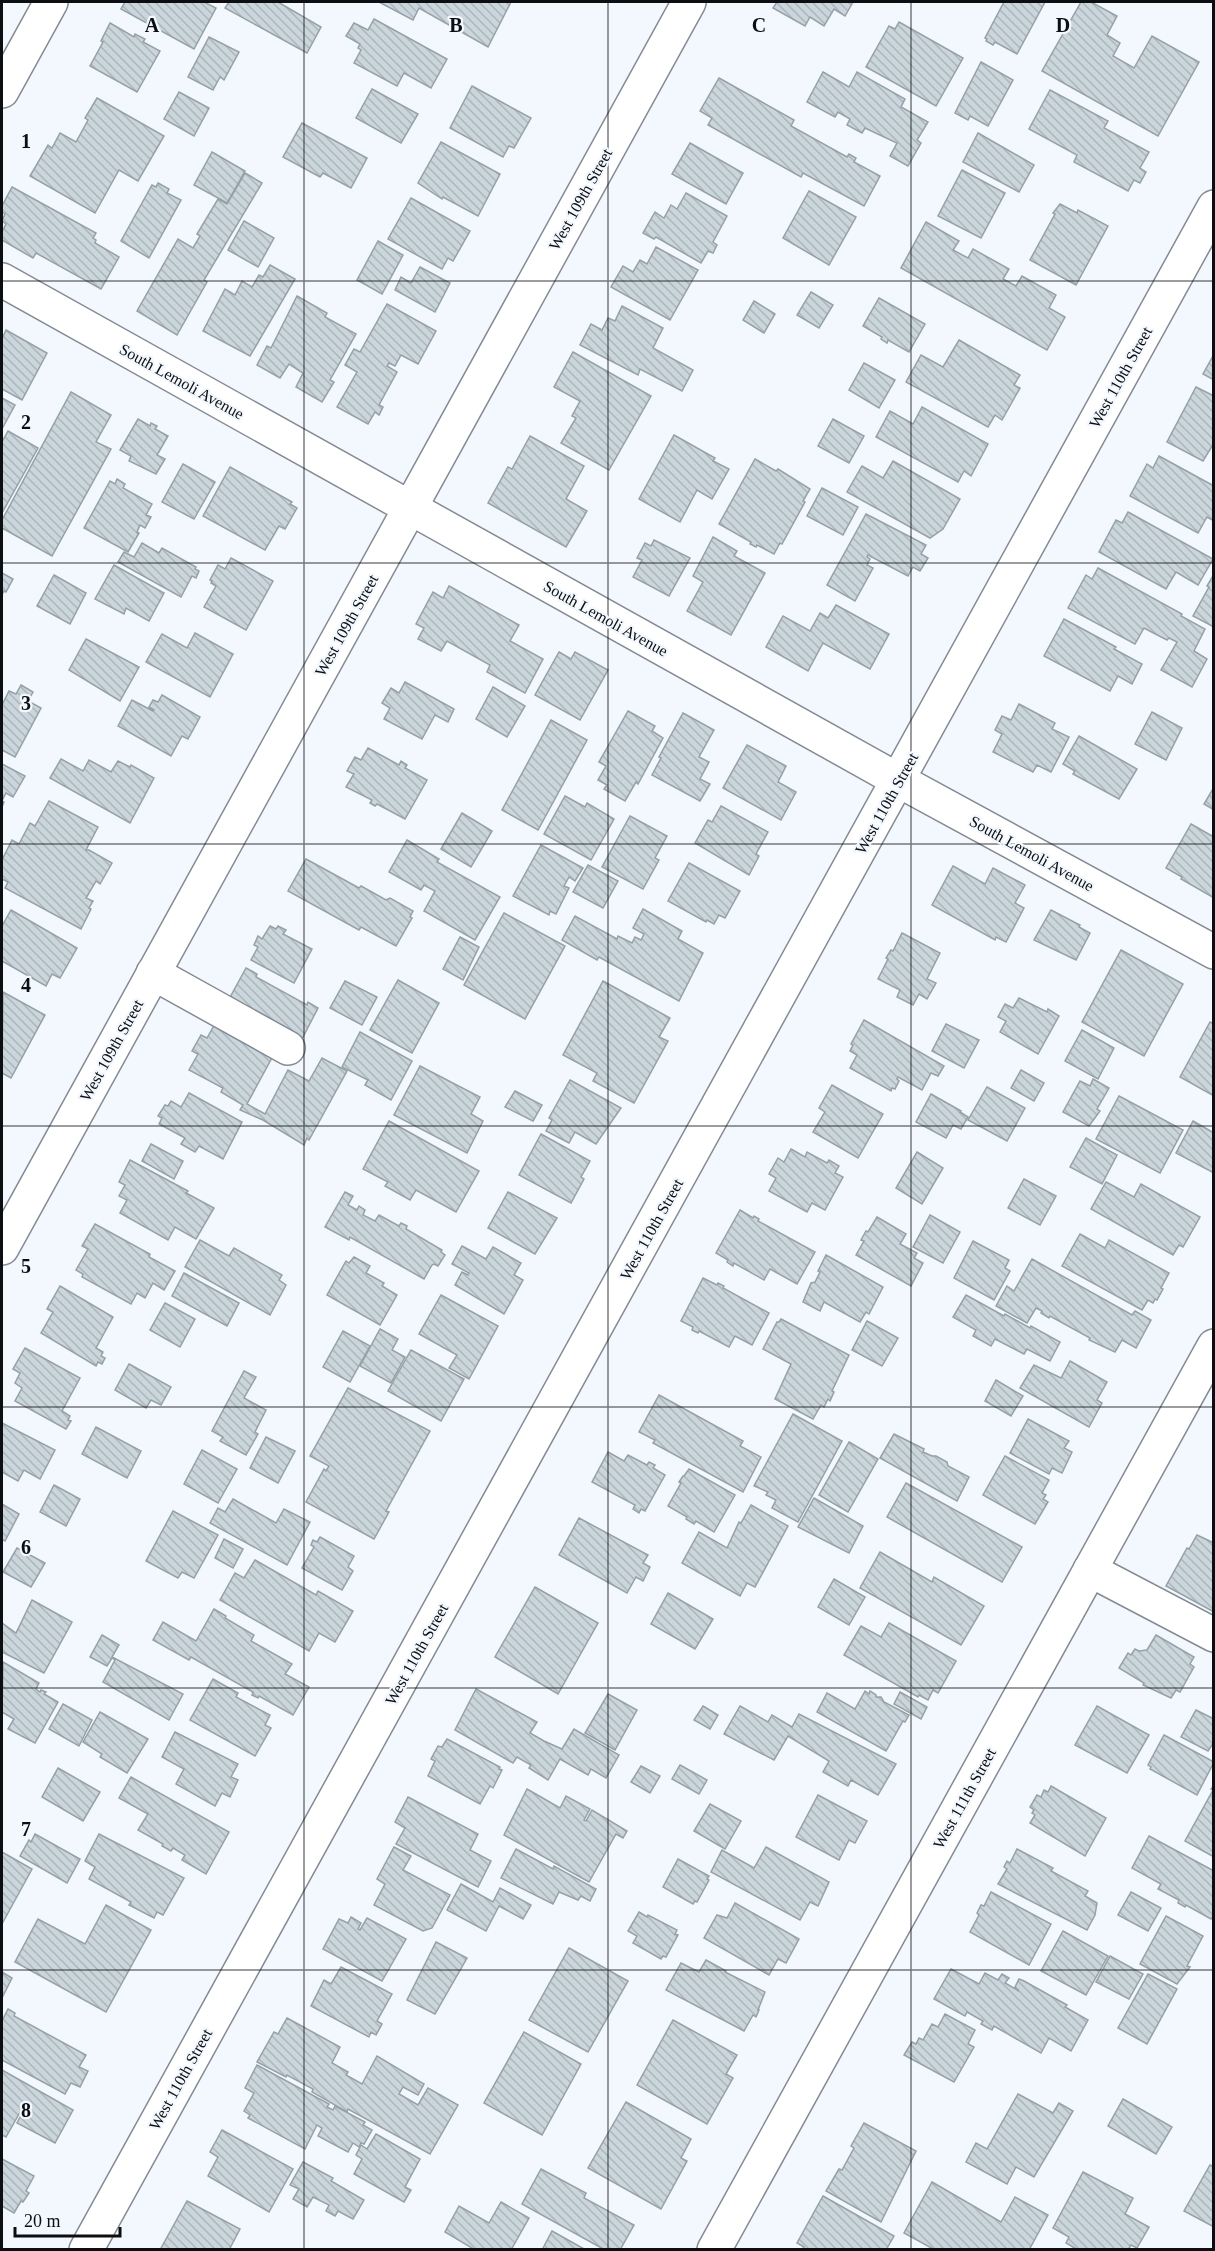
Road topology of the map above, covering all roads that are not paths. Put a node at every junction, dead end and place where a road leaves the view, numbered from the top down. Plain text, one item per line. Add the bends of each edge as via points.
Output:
1 (51, 2) edge
2 (689, 2) edge
3 (2, 92) edge
4 (1214, 207) edge
5 (2, 280) edge
6 (410, 509) junction
7 (898, 780) junction
8 (1214, 952) edge
9 (153, 974) junction
10 (288, 1048) dead end
11 (2, 1248) edge
12 (1214, 1346) edge
13 (1090, 1570) junction
14 (1214, 1635) edge
15 (86, 2250) edge
16 (714, 2250) edge

1 - 3 street
2 - 6 street, West 109th Street
4 - 7 street, West 110th Street
5 - 6 street, South Lemoli Avenue
6 - 7 street, South Lemoli Avenue
6 - 9 street, West 109th Street
7 - 8 street, South Lemoli Avenue
7 - 15 street, West 110th Street
9 - 10 street
9 - 11 street, West 109th Street
12 - 13 street, West 111th Street
13 - 14 street
13 - 16 street, West 111th Street

